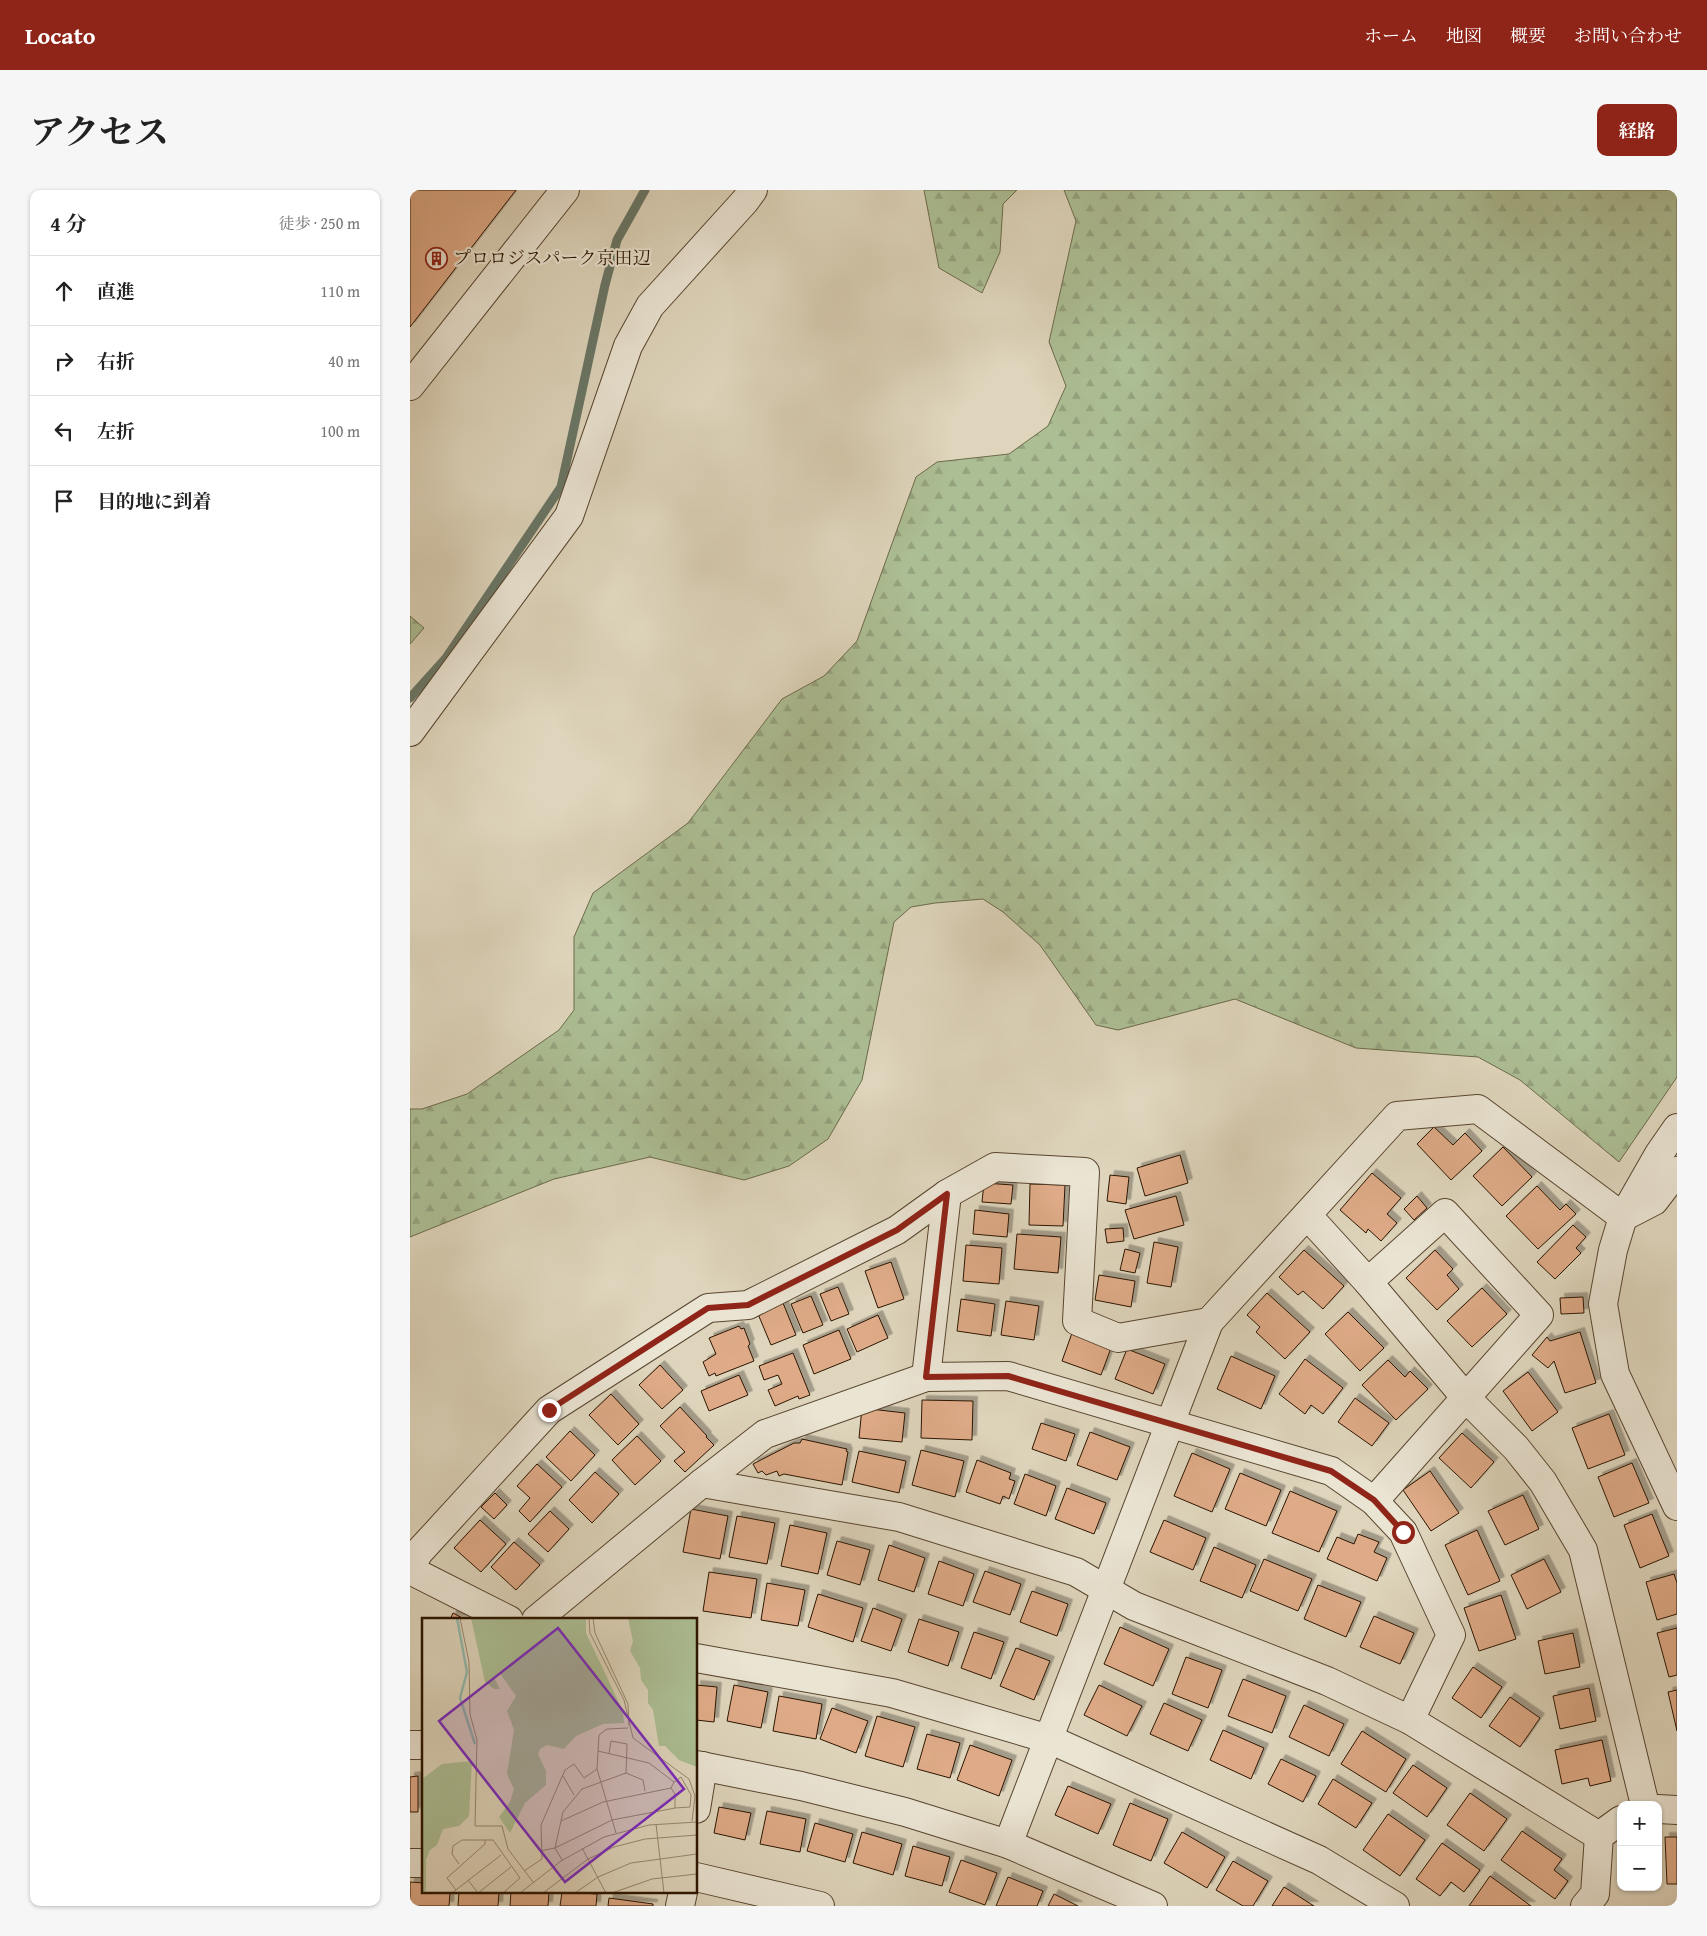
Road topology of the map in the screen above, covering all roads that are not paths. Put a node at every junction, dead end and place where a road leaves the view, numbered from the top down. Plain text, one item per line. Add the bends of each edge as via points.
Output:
1 (565, 190) edge
2 (753, 190) edge
3 (410, 386) edge
4 (410, 732) edge
5 (1677, 1128) edge
6 (1677, 1171) edge
7 (947, 1194) junction
8 (1307, 1215) junction
9 (1623, 1217) junction
10 (1368, 1282) junction
11 (1209, 1322) junction
12 (926, 1377) junction
13 (1466, 1398) junction
14 (1170, 1423) junction
15 (702, 1483) junction
16 (1374, 1500) junction
17 (1677, 1506) edge
18 (410, 1569) edge
19 (1106, 1589) junction
20 (505, 1618) edge
21 (538, 1618) edge
22 (698, 1658) edge
23 (1410, 1720) junction
24 (1048, 1739) junction
25 (700, 1766) edge
26 (698, 1788) edge
27 (1644, 1801) edge
28 (1662, 1809) edge
29 (1677, 1810) edge
30 (1617, 1823) edge
31 (1599, 1836) junction
32 (1008, 1844) junction
33 (698, 1877) edge
34 (820, 1906) edge
35 (1153, 1906) edge
36 (1395, 1906) edge
37 (1585, 1906) edge

1 - 3 street
2 - 4 street via 650,306 628,346 569,516
5 - 9 street via 1658,1154
6 - 9 street via 1654,1202
7 - 11 street via 995,1167 1085,1172 1077,1321 1118,1338
7 - 12 street
7 - 18 street via 897,1230 748,1305 708,1308 549,1410 419,1552
8 - 9 street via 1397,1116 1478,1109
8 - 10 street
8 - 11 street
9 - 17 street via 1603,1304 1614,1374
10 - 13 street
10 - 13 street via 1445,1213 1539,1316
11 - 14 street
12 - 14 street via 1008,1376
12 - 15 street via 765,1434
13 - 16 street
13 - 27 street via 1516,1448 1543,1482 1583,1550
14 - 16 street via 1331,1471
14 - 19 street
15 - 19 street via 899,1517 1076,1572
15 - 21 street
16 - 23 street via 1403,1532 1451,1635
18 - 20 street
19 - 23 street via 1134,1606 1327,1682
19 - 24 street
22 - 24 street via 892,1693
23 - 31 street
24 - 32 street
24 - 36 street via 1319,1860
25 - 26 street
25 - 32 street via 811,1788 905,1812
28 - 29 street
30 - 31 street
31 - 37 street via 1595,1894
32 - 35 street
33 - 34 street

